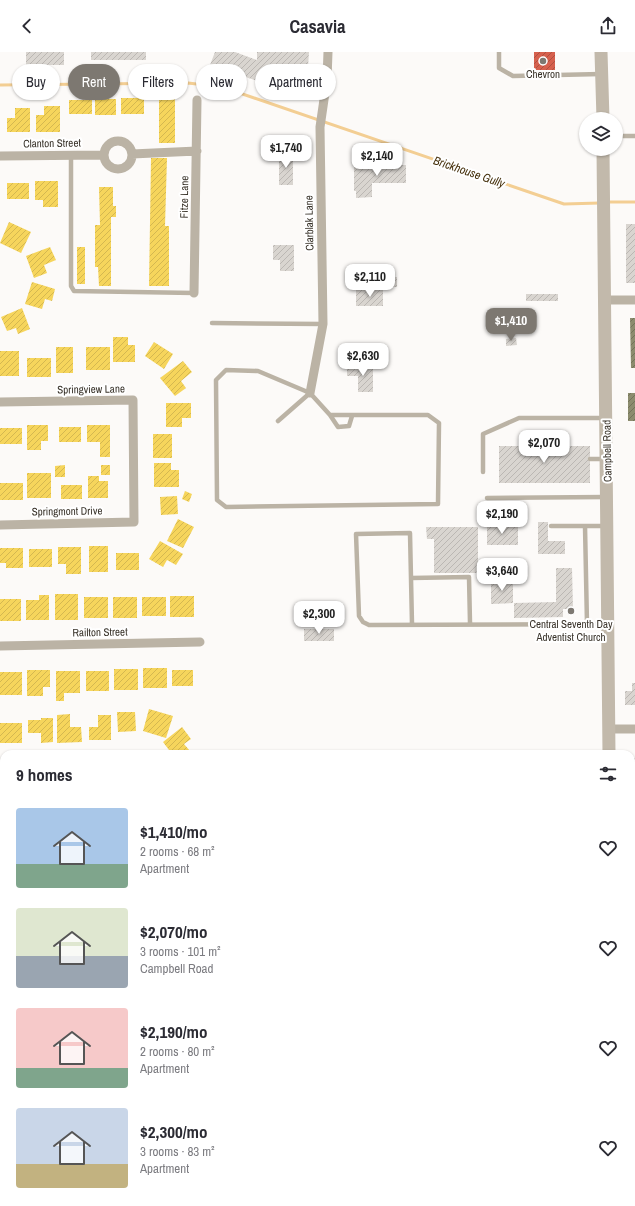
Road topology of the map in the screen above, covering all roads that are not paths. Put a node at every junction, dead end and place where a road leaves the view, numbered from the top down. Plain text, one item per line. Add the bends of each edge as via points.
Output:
1 (328, 52) edge
2 (499, 52) edge
3 (601, 52) edge
4 (602, 74) junction
5 (197, 100) dead end
6 (603, 112) edge
7 (623, 136) edge
8 (635, 136) edge
9 (197, 151) junction
10 (132, 154) junction
11 (71, 155) junction
12 (104, 155) junction
13 (0, 156) edge
14 (603, 156) edge
15 (194, 293) joint
16 (606, 300) junction
17 (635, 300) edge
18 (212, 323) dead end
19 (323, 324) junction
20 (310, 393) junction
21 (0, 402) edge
22 (330, 415) junction
23 (352, 416) junction
24 (607, 418) junction
25 (278, 421) dead end
26 (590, 459) dead end
27 (607, 459) junction
28 (483, 472) dead end
29 (607, 497) junction
30 (486, 498) dead end
31 (134, 522) joint
32 (0, 525) edge
33 (551, 526) dead end
34 (585, 526) junction
35 (608, 526) junction
36 (410, 578) junction
37 (470, 623) junction
38 (412, 624) junction
39 (587, 624) junction
40 (607, 624) junction
41 (200, 642) dead end
42 (0, 646) edge
43 (608, 729) junction
44 (635, 729) edge
45 (609, 750) edge

1 - 19 street, Clarblak Lane via 320,127
2 - 4 lane via 499,68 512,76
3 - 4 street
4 - 6 street
5 - 9 street, Fitze Lane
7 - 8 lane
9 - 10 street
9 - 15 street, Fitze Lane
10 - 12 street via 128,144 118,141 108,145
10 - 12 street via 128,164 118,169 108,165
11 - 12 street, Clanton Street
11 - 13 street, Clanton Street
11 - 15 lane via 71,286 74,291
14 - 16 street, Campbell Road
16 - 17 street
16 - 24 street, Campbell Road
18 - 19 lane
19 - 20 street, Clarblak Lane
20 - 22 lane
20 - 23 lane via 258,371 226,370 216,380 217,500 226,507 438,504 439,423 428,415
20 - 25 lane
21 - 31 street, Springview Lane via 133,400
22 - 23 lane
22 - 23 lane via 338,427 348,426
24 - 27 street, Campbell Road
24 - 28 lane via 519,418 483,434
26 - 27 lane
27 - 29 street, Campbell Road
29 - 30 lane
29 - 35 street, Campbell Road
31 - 32 street, Springmont Drive
33 - 34 lane
34 - 35 lane
34 - 39 lane
35 - 40 street, Campbell Road
36 - 37 lane via 469,577
36 - 38 lane
36 - 38 lane via 410,533 356,534 359,616 363,622 369,624
37 - 38 lane
37 - 39 lane
39 - 40 lane
40 - 43 street, Campbell Road
41 - 42 street, Railton Street
43 - 44 street
43 - 45 street, Campbell Road

